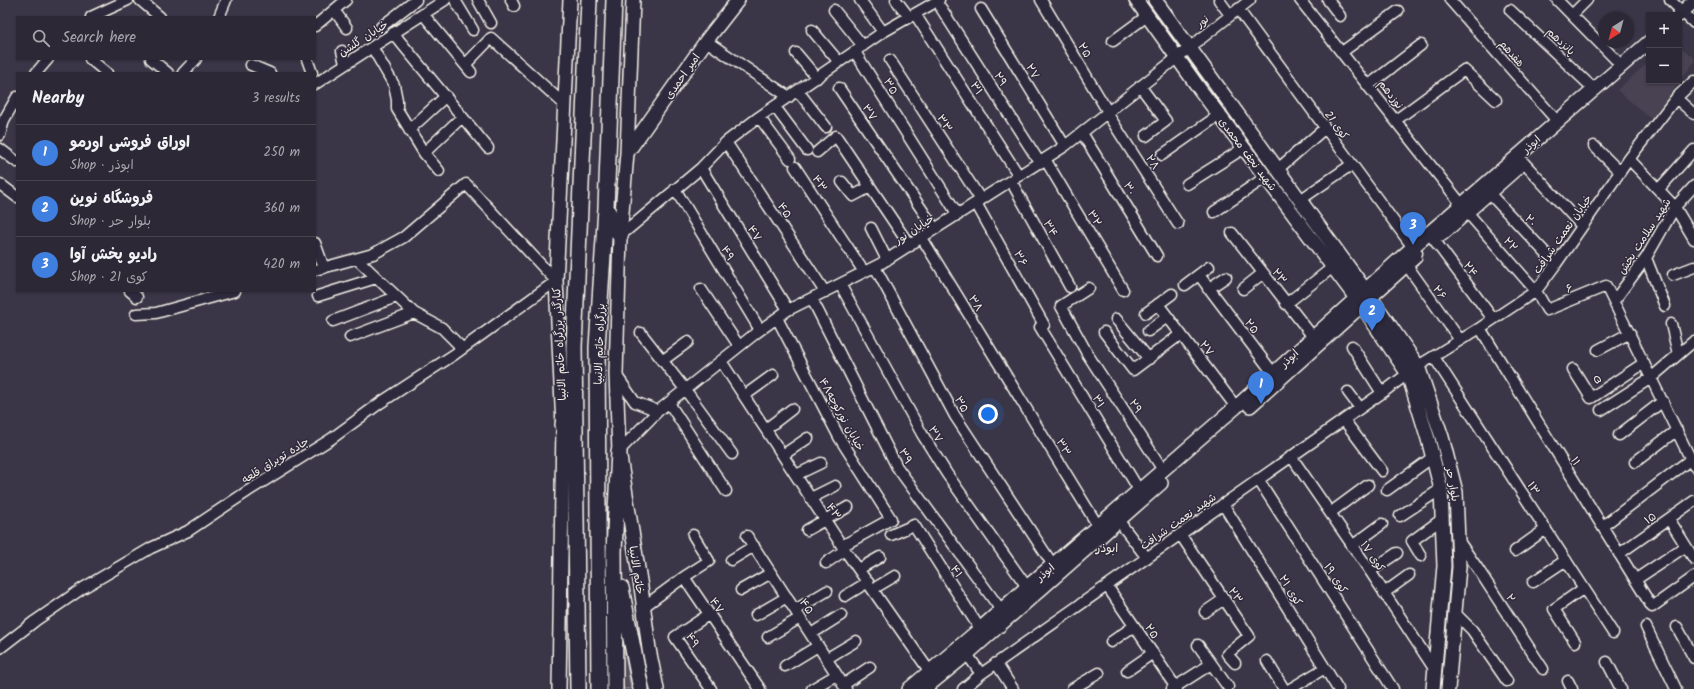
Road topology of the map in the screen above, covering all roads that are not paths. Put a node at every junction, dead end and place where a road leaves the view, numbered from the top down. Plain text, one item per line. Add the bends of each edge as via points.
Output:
1 (128, 0) edge
2 (140, 0) edge
3 (226, 0) edge
4 (346, 0) edge
5 (416, 0) edge
6 (454, 0) edge
7 (478, 0) edge
8 (570, 0) edge
9 (589, 0) edge
10 (614, 0) edge
11 (633, 0) edge
12 (738, 0) edge
13 (860, 0) edge
14 (896, 0) edge
15 (1041, 0) edge
16 (1136, 0) edge
17 (1155, 0) edge
18 (1220, 0) edge
19 (1250, 0) edge
20 (1300, 0) edge
21 (1328, 0) edge
22 (1450, 0) edge
23 (1556, 0) edge
24 (1587, 0) edge
25 (1670, 0) edge
26 (441, 1) edge
27 (1694, 1) edge
28 (113, 3) edge
29 (936, 3) edge
30 (981, 9) dead end
31 (334, 10) junction
32 (834, 10) dead end
33 (1510, 10) dead end
34 (1398, 11) dead end
35 (1234, 12) junction
36 (423, 14) junction
37 (912, 15) junction
38 (1572, 15) junction
39 (93, 16) edge
40 (159, 16) edge
41 (220, 16) edge
42 (1147, 16) junction
43 (1340, 16) dead end
44 (1686, 17) edge
45 (491, 23) dead end
46 (316, 25) edge
47 (381, 27) dead end
48 (347, 28) dead end
49 (473, 30) dead end
50 (812, 30) dead end
51 (883, 32) junction
52 (393, 33) junction
53 (706, 41) junction
54 (1113, 41) dead end
55 (374, 43) junction
56 (1421, 45) dead end
57 (1646, 45) edge
58 (1189, 47) junction
59 (859, 49) junction
60 (342, 51) dead end
61 (1342, 52) junction
62 (796, 53) dead end
63 (1646, 55) edge
64 (1176, 57) junction
65 (47, 60) edge
66 (91, 60) edge
67 (152, 60) edge
68 (195, 60) edge
69 (307, 60) edge
70 (890, 60) dead end
71 (839, 62) junction
72 (345, 64) junction
73 (250, 66) edge
74 (1622, 66) junction
75 (37, 72) edge
76 (106, 72) edge
77 (167, 72) edge
78 (184, 72) edge
79 (267, 72) edge
80 (312, 72) edge
81 (817, 78) junction
82 (1694, 81) edge
83 (316, 82) edge
84 (1140, 86) junction
85 (1369, 86) junction
86 (838, 88) dead end
87 (1595, 90) junction
88 (798, 91) junction
89 (446, 96) junction
90 (789, 97) junction
91 (1676, 98) junction
92 (16, 99) edge
93 (1496, 100) dead end
94 (565, 105) junction
95 (775, 107) junction
96 (8, 112) junction
97 (1108, 112) junction
98 (1694, 114) edge
99 (1219, 115) junction
100 (462, 116) junction
101 (16, 117) edge
102 (759, 117) junction
103 (1396, 120) junction
104 (1557, 121) junction
105 (826, 127) dead end
106 (1325, 128) junction
107 (409, 130) junction
108 (1082, 133) junction
109 (0, 135) edge
110 (1146, 136) dead end
111 (726, 142) junction
112 (1065, 146) junction
113 (1594, 146) dead end
114 (488, 148) dead end
115 (1244, 148) junction
116 (0, 149) edge
117 (1694, 150) edge
118 (424, 153) junction
119 (627, 153) junction
120 (1162, 155) dead end
121 (1629, 159) junction
122 (16, 161) edge
123 (1043, 161) junction
124 (1523, 162) junction
125 (1351, 165) junction
126 (701, 168) junction
127 (1278, 168) junction
128 (439, 171) dead end
129 (1620, 172) junction
130 (1266, 177) junction
131 (1015, 178) junction
132 (842, 182) dead end
133 (0, 184) edge
134 (1187, 184) dead end
135 (1694, 186) edge
136 (870, 187) junction
137 (675, 189) junction
138 (1659, 189) junction
139 (1489, 193) junction
140 (16, 197) edge
141 (1300, 200) junction
142 (979, 201) junction
143 (606, 208) junction
144 (1465, 208) junction
145 (1675, 208) junction
146 (1214, 212) dead end
147 (958, 215) junction
148 (1178, 224) dead end
149 (1582, 226) junction
150 (871, 228) dead end
151 (935, 229) junction
152 (1232, 233) dead end
153 (620, 236) junction
154 (1432, 237) junction
155 (922, 238) junction
156 (1694, 239) edge
157 (910, 246) junction
158 (316, 250) edge
159 (1415, 251) junction
160 (1157, 256) dead end
161 (1646, 258) junction
162 (357, 259) junction
163 (887, 260) junction
164 (1404, 261) junction
165 (1556, 264) junction
166 (875, 267) junction
167 (1209, 267) dead end
168 (1332, 267) junction
169 (1694, 267) edge
170 (319, 269) edge
171 (864, 272) junction
172 (1262, 273) junction
173 (1199, 275) junction
174 (1673, 275) dead end
175 (1226, 277) dead end
176 (376, 278) junction
177 (556, 281) junction
178 (840, 284) junction
179 (1185, 285) dead end
180 (1070, 287) dead end
181 (1089, 288) dead end
182 (701, 289) dead end
183 (1208, 289) junction
184 (1243, 289) dead end
185 (1123, 290) dead end
186 (1536, 291) junction
187 (231, 292) edge
188 (824, 292) junction
189 (1172, 294) dead end
190 (318, 296) dead end
191 (396, 297) junction
192 (1364, 298) junction
193 (812, 299) junction
194 (1614, 301) junction
195 (1158, 304) junction
196 (1286, 304) junction
197 (1665, 306) dead end
198 (788, 310) junction
199 (1146, 312) dead end
200 (414, 313) junction
201 (136, 314) dead end
202 (777, 318) junction
203 (1167, 318) junction
204 (1116, 319) dead end
205 (1493, 319) junction
206 (333, 321) dead end
207 (1671, 324) dead end
208 (1044, 325) joint
209 (1480, 328) junction
210 (760, 330) junction
211 (1148, 331) dead end
212 (1104, 332) dead end
213 (641, 333) dead end
214 (1630, 333) junction
215 (1181, 334) junction
216 (350, 337) dead end
217 (1316, 340) junction
218 (1460, 340) junction
219 (1694, 341) edge
220 (688, 342) dead end
221 (739, 346) junction
222 (1352, 346) dead end
223 (574, 347) junction
224 (462, 348) junction
225 (1598, 350) dead end
226 (1678, 354) junction
227 (1434, 357) junction
228 (1149, 359) junction
229 (662, 361) junction
230 (721, 361) junction
231 (1644, 363) junction
232 (1574, 369) dead end
233 (1412, 370) junction
234 (1273, 373) junction
235 (773, 375) dead end
236 (617, 376) junction
237 (1652, 378) junction
238 (1010, 381) joint
239 (684, 388) junction
240 (1348, 392) dead end
241 (1382, 393) junction
242 (744, 396) junction
243 (1663, 401) junction
244 (669, 403) junction
245 (1244, 404) junction
246 (1360, 408) junction
247 (792, 409) dead end
248 (658, 410) junction
249 (1601, 410) dead end
250 (1344, 420) junction
251 (563, 425) junction
252 (766, 429) junction
253 (1677, 430) junction
254 (1619, 434) dead end
255 (808, 438) dead end
256 (1690, 447) edge
257 (619, 451) junction
258 (732, 454) dead end
259 (783, 455) junction
260 (1291, 456) junction
261 (1433, 458) junction
262 (1635, 462) dead end
263 (821, 463) dead end
264 (1692, 463) edge
265 (1163, 470) junction
266 (1382, 471) dead end
267 (796, 475) junction
268 (1258, 479) junction
269 (1368, 485) dead end
270 (835, 486) dead end
271 (1441, 489) junction
272 (1139, 490) junction
273 (1387, 490) dead end
274 (726, 491) dead end
275 (811, 498) junction
276 (1694, 501) edge
277 (1223, 504) junction
278 (848, 507) dead end
279 (1330, 513) junction
280 (1400, 516) dead end
281 (825, 519) junction
282 (1442, 519) junction
283 (1669, 519) junction
284 (1118, 520) junction
285 (1382, 524) dead end
286 (1098, 526) junction
287 (1603, 526) junction
288 (1546, 529) junction
289 (806, 530) dead end
290 (1180, 534) junction
291 (693, 535) dead end
292 (747, 536) dead end
293 (891, 536) dead end
294 (1458, 540) junction
295 (754, 546) junction
296 (1352, 546) junction
297 (1686, 546) junction
298 (844, 548) junction
299 (614, 550) junction
300 (1515, 551) dead end
301 (1396, 553) dead end
302 (1619, 554) junction
303 (1421, 556) dead end
304 (880, 557) dead end
305 (1147, 558) junction
306 (1694, 559) edge
307 (731, 560) dead end
308 (1566, 560) junction
309 (826, 563) dead end
310 (1053, 565) junction
311 (1444, 566) junction
312 (1459, 567) junction
313 (859, 569) junction
314 (1370, 571) junction
315 (771, 573) junction
316 (1409, 575) dead end
317 (895, 576) dead end
318 (684, 577) junction
319 (1694, 577) edge
320 (1635, 580) junction
321 (1534, 582) dead end
322 (870, 586) junction
323 (1027, 586) junction
324 (1107, 586) junction
325 (1584, 588) junction
326 (741, 590) dead end
327 (827, 591) dead end
328 (1384, 593) junction
329 (845, 596) dead end
330 (787, 598) junction
331 (1224, 599) junction
332 (642, 608) junction
333 (1001, 610) junction
334 (1205, 612) dead end
335 (1454, 612) junction
336 (797, 614) junction
337 (708, 615) junction
338 (756, 615) dead end
339 (841, 615) dead end
340 (1134, 626) junction
341 (1646, 627) dead end
342 (1677, 627) dead end
343 (980, 629) junction
344 (1613, 633) dead end
345 (810, 634) junction
346 (768, 637) dead end
347 (856, 641) dead end
348 (1111, 642) dead end
349 (1575, 642) dead end
350 (1198, 645) dead end
351 (818, 646) junction
352 (0, 648) edge
353 (967, 654) junction
354 (1153, 654) junction
355 (1694, 658) edge
356 (826, 659) junction
357 (1266, 661) dead end
358 (1607, 662) dead end
359 (996, 663) junction
360 (1235, 663) dead end
361 (1211, 664) junction
362 (785, 666) dead end
363 (870, 667) dead end
364 (1325, 668) junction
365 (1542, 669) dead end
366 (1435, 670) junction
367 (1127, 671) dead end
368 (930, 672) junction
369 (1099, 672) dead end
370 (981, 674) junction
371 (836, 675) junction
372 (1507, 681) dead end
373 (844, 687) edge
374 (1228, 687) dead end
375 (1175, 688) edge
376 (559, 689) edge
377 (578, 689) edge
378 (599, 689) edge
379 (615, 689) edge
380 (641, 689) edge
381 (657, 689) edge
382 (711, 689) edge
383 (760, 689) edge
384 (812, 689) edge
385 (909, 689) edge
386 (924, 689) edge
387 (963, 689) edge
388 (1013, 689) edge
389 (1072, 689) edge
390 (1284, 689) edge
391 (1290, 689) edge
392 (1338, 689) edge
393 (1393, 689) edge
394 (1433, 689) edge
395 (1448, 689) edge
396 (1621, 689) edge
397 (1676, 689) edge

1 - 28 street
2 - 40 street
3 - 41 street
4 - 31 street
5 - 47 street
6 - 49 street
7 - 45 street
8 - 94 main road, کنارگذر بزرگراه خاتم الانبیا
9 - 223 highway
10 - 143 highway, بزرگراه خاتم الانبیا
11 - 119 main road
12 - 53 main road, امیر احمدی
13 - 51 street
14 - 37 street, ۳۱
15 - 97 street, ۲۵
16 - 42 main road, شهید نجف محمدی
17 - 58 main road, شهید نجف محمدی
18 - 35 street
19 - 35 street, نور
20 - 61 street, نوزدهم
21 - 43 street
22 - 104 street, هفدهم
23 - 38 street
24 - 38 street
25 - 44 street
26 - 36 street, خیابان گلشن
27 - 44 main road
28 - 39 street
29 - 37 street
29 - 123 street, ۲۹
30 - 112 street, ۲۷
31 - 46 street
31 - 48 street
32 - 59 street, ۳۵
33 - 87 street, پانزدهم
34 - 61 street
35 - 58 street, نور
35 - 106 street, کوی 21
36 - 52 street, خیابان گلشن
36 - 94 street via 468,68 491,38
37 - 51 street
37 - 131 street, ۳۱
38 - 74 street
42 - 54 street
42 - 64 main road, شهید نجف محمدی
50 - 71 street
51 - 59 street
52 - 55 street, خیابان گلشن
52 - 89 street
53 - 90 street
53 - 119 main road, امیر احمدی
55 - 72 street, خیابان گلشن
55 - 107 street via 394,85 397,109
56 - 85 street
57 - 74 main road, ابوذر
58 - 64 street, نور
58 - 127 main road, شهید نجف محمدی
59 - 71 street
59 - 147 street, ۳۵
60 - 72 street
61 - 85 street, نوزدهم
62 - 81 street
63 - 124 main road, ابوذر
64 - 84 street, خیابان نور
64 - 99 main road, شهید نجف محمدی
65 - 75 street
66 - 76 street
67 - 77 street
68 - 78 street
69 - 80 street
70 - 142 street, ۳۳
71 - 81 street
72 - 83 street, خیابان گلشن
73 - 79 street
74 - 87 main road, ابوذر
81 - 88 street
82 - 91 street, خیابان نعمت شرافت
84 - 97 street, خیابان نور
84 - 110 street via 1166,121
85 - 103 street, نوزدهم
86 - 151 street, ۳۷
87 - 104 main road, ابوذر
88 - 90 street
88 - 105 street
89 - 100 street
89 - 107 street
90 - 95 street
91 - 98 street
91 - 121 street, خیابان نعمت شرافت
92 - 96 street
93 - 103 street via 1464,70
94 - 177 main road, کنارگذر بزرگراه خاتم الانبیا
95 - 102 street
95 - 136 street via 812,152 836,136
96 - 101 street
96 - 109 street
97 - 108 street, خیابان نور
97 - 148 street, ۲۸
99 - 115 main road, شهید نجف محمدی
99 - 120 street
100 - 114 street
100 - 118 street
102 - 111 street
102 - 171 street, ۴۳
103 - 144 street, نوزدهم
104 - 144 main road, ابوذر
106 - 125 street, کوی 21
106 - 127 street
107 - 118 street
108 - 112 street, خیابان نور
108 - 160 street, ۳۰
111 - 126 street
111 - 188 street, ۴۵
112 - 123 street, خیابان نور
113 - 129 street
115 - 130 main road, شهید نجف محمدی
115 - 134 street
116 - 122 street
117 - 138 street
118 - 128 street
119 - 153 main road
121 - 129 street, خیابان نعمت شرافت
121 - 138 street
123 - 131 street, خیابان نور
123 - 185 street, ۳۲
124 - 139 main road, ابوذر
124 - 149 street
125 - 141 street
125 - 159 street, کوی 21
126 - 137 street
126 - 198 street, ۴۷
127 - 130 main road
127 - 141 main road, شهید نجف محمدی
129 - 149 street, خیابان نعمت شرافت
130 - 146 street
130 - 168 main road, شهید نجف محمدی
131 - 142 street, خیابان نور
131 - 180 street, ۳۴
132 - 136 street via 853,196
133 - 140 street
135 - 145 street, شهید سلامت بخش
136 - 157 street
137 - 153 street
137 - 210 street, ۴۹
138 - 145 street
139 - 144 main road, ابوذر
139 - 165 street, ۲۰
141 - 192 main road, شهید نجف محمدی
142 - 147 street, خیابان نور
142 - 208 street, ۳۶
143 - 153 highway
143 - 378 highway, بزرگراه خاتم الانبیا via 597,348
144 - 154 main road, ابوذر
144 - 186 street, ۲۲
145 - 156 street
145 - 161 street, شهید سلامت بخش
147 - 151 street, خیابان نور
149 - 165 street, خیابان نعمت شرافت
150 - 163 street
151 - 155 street, خیابان نور
152 - 172 street, ۲۳
153 - 236 main road
154 - 159 main road, ابوذر
154 - 205 street, ۲۴
155 - 157 street, خیابان نور
155 - 238 street, ۳۸
157 - 163 street, خیابان نور
158 - 170 street
159 - 164 main road, ابوذر
161 - 194 street, شهید سلامت بخش
161 - 197 street
162 - 170 street
162 - 176 street
162 - 177 street via 373,254 404,237 466,184
163 - 166 street, خیابان نور
164 - 192 main road, ابوذر
164 - 218 street, ۲۶
165 - 186 street, خیابان نعمت شرافت
166 - 171 street, خیابان نور
166 - 310 street, ۳۵ via 954,416
167 - 173 street
168 - 192 main road, شهید نجف محمدی
168 - 196 street
169 - 174 street
171 - 178 street, خیابان نور
172 - 184 street
172 - 196 street, ۲۳
173 - 179 street
173 - 183 street, ۲۵
175 - 183 street
176 - 190 street
176 - 191 street
177 - 224 street, جاده توپراق قلعه
177 - 251 main road, کنارگذر بزرگراه خاتم الانبیا
178 - 188 street, خیابان نور
178 - 323 street, ۳۷ via 922,434 947,474
181 - 265 street, ۲۹ via 1061,306 1088,355
182 - 221 street
183 - 234 street, ۲۵
186 - 194 street, ۶ via 1547,310 1606,286
186 - 205 street, خیابان نعمت شرافت
187 - 201 street via 156,313
188 - 193 street, خیابان نور
189 - 195 street
191 - 200 street
191 - 206 street
192 - 217 main road, ابوذر
192 - 233 main road, بلوار حر
193 - 198 street, خیابان نور
193 - 333 street, ۳۹ via 897,467
194 - 214 street
195 - 199 street
195 - 203 street, ۲۷
196 - 217 street, ۲۳
198 - 202 street, خیابان نور
200 - 216 street
200 - 224 street via 442,328
202 - 210 street, خیابان نور
202 - 298 street, خیابان نورکوچه۴۸ via 839,437 891,519
203 - 211 street
203 - 215 street, ۲۷
204 - 228 street
205 - 209 street, خیابان نعمت شرافت
207 - 226 street
208 - 272 street, ۳۱ via 1040,327
209 - 218 street, خیابان نعمت شرافت
209 - 287 street, ۱۱
210 - 221 street, خیابان نور
212 - 228 street via 1133,370
213 - 229 street
214 - 225 street
214 - 231 street
215 - 228 street
215 - 245 street, ۲۷
217 - 234 main road, ابوذر
217 - 245 main road, ابوذر
218 - 227 street, خیابان نعمت شرافت
219 - 226 street
220 - 229 street
221 - 230 street, خیابان نور
222 - 241 street
223 - 251 highway
223 - 377 highway
224 - 352 street, جاده توپراق قلعه via 330,439 188,530 151,548 83,588
226 - 237 street
227 - 233 street, خیابان نعمت شرافت
227 - 288 street, ۱۳
229 - 239 street
230 - 239 street, خیابان نور
230 - 242 street, ۴۳
231 - 232 street, ۵ via 1591,398
231 - 237 street
233 - 241 street, شهید نعمت شرافت
233 - 261 main road, بلوار حر
233 - 294 main road, بلوار حر via 1442,437 1456,492
234 - 245 main road, ابوذر
235 - 242 street
236 - 248 street via 635,402
236 - 257 main road
237 - 243 street
237 - 249 street
238 - 286 street, ۳۳
239 - 244 street, خیابان نور
239 - 258 street
240 - 246 street
241 - 246 street, شهید نعمت شرافت
242 - 252 street, ۴۳
243 - 253 street
243 - 254 street
244 - 248 street, خیابان نور
244 - 274 street
245 - 265 main road, ابوذر
245 - 284 main road, ابوذر
246 - 250 street, شهید نعمت شرافت
247 - 252 street
248 - 257 street, خیابان نور
250 - 260 street, شهید نعمت شرافت
250 - 266 street
251 - 376 main road, کنارگذر بزرگراه خاتم الانبیا
252 - 259 street, ۴۳
253 - 256 street
253 - 262 street
255 - 259 street
256 - 264 street
257 - 299 highway
257 - 332 main road, خاتم الانبیا via 641,587
259 - 267 street, ۴۳
260 - 268 street, شهید نعمت شرافت
260 - 279 street, کوی ۱۷
261 - 271 main road, بلوار حر
261 - 273 street
263 - 267 street
264 - 287 street
265 - 272 main road, ابوذر
267 - 275 street, ۴۳
268 - 277 street, شهید نعمت شرافت
268 - 393 street, کوی ۱۹
269 - 279 street
270 - 275 street
271 - 280 street
271 - 282 main road, بلوار حر
272 - 286 main road, ابوذر
275 - 281 street, ۴۳
276 - 283 street, ۱۵
277 - 290 street, شهید نعمت شرافت
277 - 364 street, کوی ۲۱
278 - 281 street
279 - 296 street, کوی ۱۷
281 - 289 street
281 - 298 street, ۴۳
282 - 303 street via 1412,541
282 - 311 main road, بلوار حر
283 - 297 street
283 - 302 street, ۱۵
284 - 305 street
284 - 353 main road, ابوذر
285 - 296 street
286 - 310 main road, ابوذر
287 - 302 street, ۱۱
288 - 300 street
288 - 308 street, ۱۳
290 - 305 street, شهید نعمت شرافت
290 - 331 street, ۲۳
291 - 318 street via 709,561
292 - 295 street, ۴۵
293 - 343 street, ۴۱ via 914,525
294 - 312 main road, بلوار حر
294 - 365 street, ۲
295 - 307 street
295 - 315 street, ۴۵
296 - 314 street, کوی ۱۷
297 - 306 street
297 - 320 street
298 - 309 street
298 - 313 street, ۴۳
299 - 379 highway
299 - 380 highway
301 - 314 street
302 - 320 street, ۱۱
304 - 313 street
305 - 324 street, شهید نعمت شرافت
308 - 321 street
308 - 325 street, ۱۳
310 - 323 main road, ابوذر
311 - 312 main road
311 - 366 main road, بلوار حر
312 - 335 main road, بلوار حر
313 - 322 street, ۴۳
314 - 328 street, کوی ۱۷
315 - 326 street
315 - 330 street, ۴۵
316 - 328 street
317 - 322 street
318 - 332 street
318 - 337 street, ۴۷
319 - 320 street, ۱۱ via 1652,607
322 - 329 street
322 - 368 street, ۴۳
323 - 333 main road, ابوذر
324 - 340 street, ۲۵
324 - 359 street, شهید نعمت شرافت
325 - 344 street, ۱۳
325 - 349 street via 1554,609
327 - 336 street
328 - 366 street, کوی ۱۷
330 - 336 street, ۴۵
330 - 338 street
331 - 334 street
331 - 360 street, ۲۳ via 1249,636 1227,654
332 - 381 main road, خاتم الانبیا
333 - 343 main road, ابوذر
335 - 372 street via 1472,630
335 - 395 main road, بلوار حر
336 - 345 street, ۴۵
336 - 346 street
337 - 382 street, ۴۹ via 675,637
337 - 383 street, ۴۷
339 - 345 street
340 - 348 street
340 - 354 street, ۲۵
341 - 397 street
342 - 355 street
343 - 368 main road, ابوذر
345 - 351 street, ۴۵
347 - 356 street
350 - 361 street
351 - 356 street, ۴۵
351 - 362 street
353 - 370 street
353 - 386 main road, ابوذر
354 - 367 street
354 - 375 street, ۲۵
356 - 371 street, ۴۵
357 - 390 street
358 - 396 street
359 - 370 street, شهید نعمت شرافت
359 - 388 street
361 - 374 street
361 - 375 street
363 - 373 street
364 - 391 street
364 - 392 street, کوی ۲۱
366 - 394 main road, بلوار حر
368 - 385 main road, ابوذر
369 - 389 street
370 - 387 street, شهید نعمت شرافت
371 - 373 street, ۴۵
371 - 384 street

